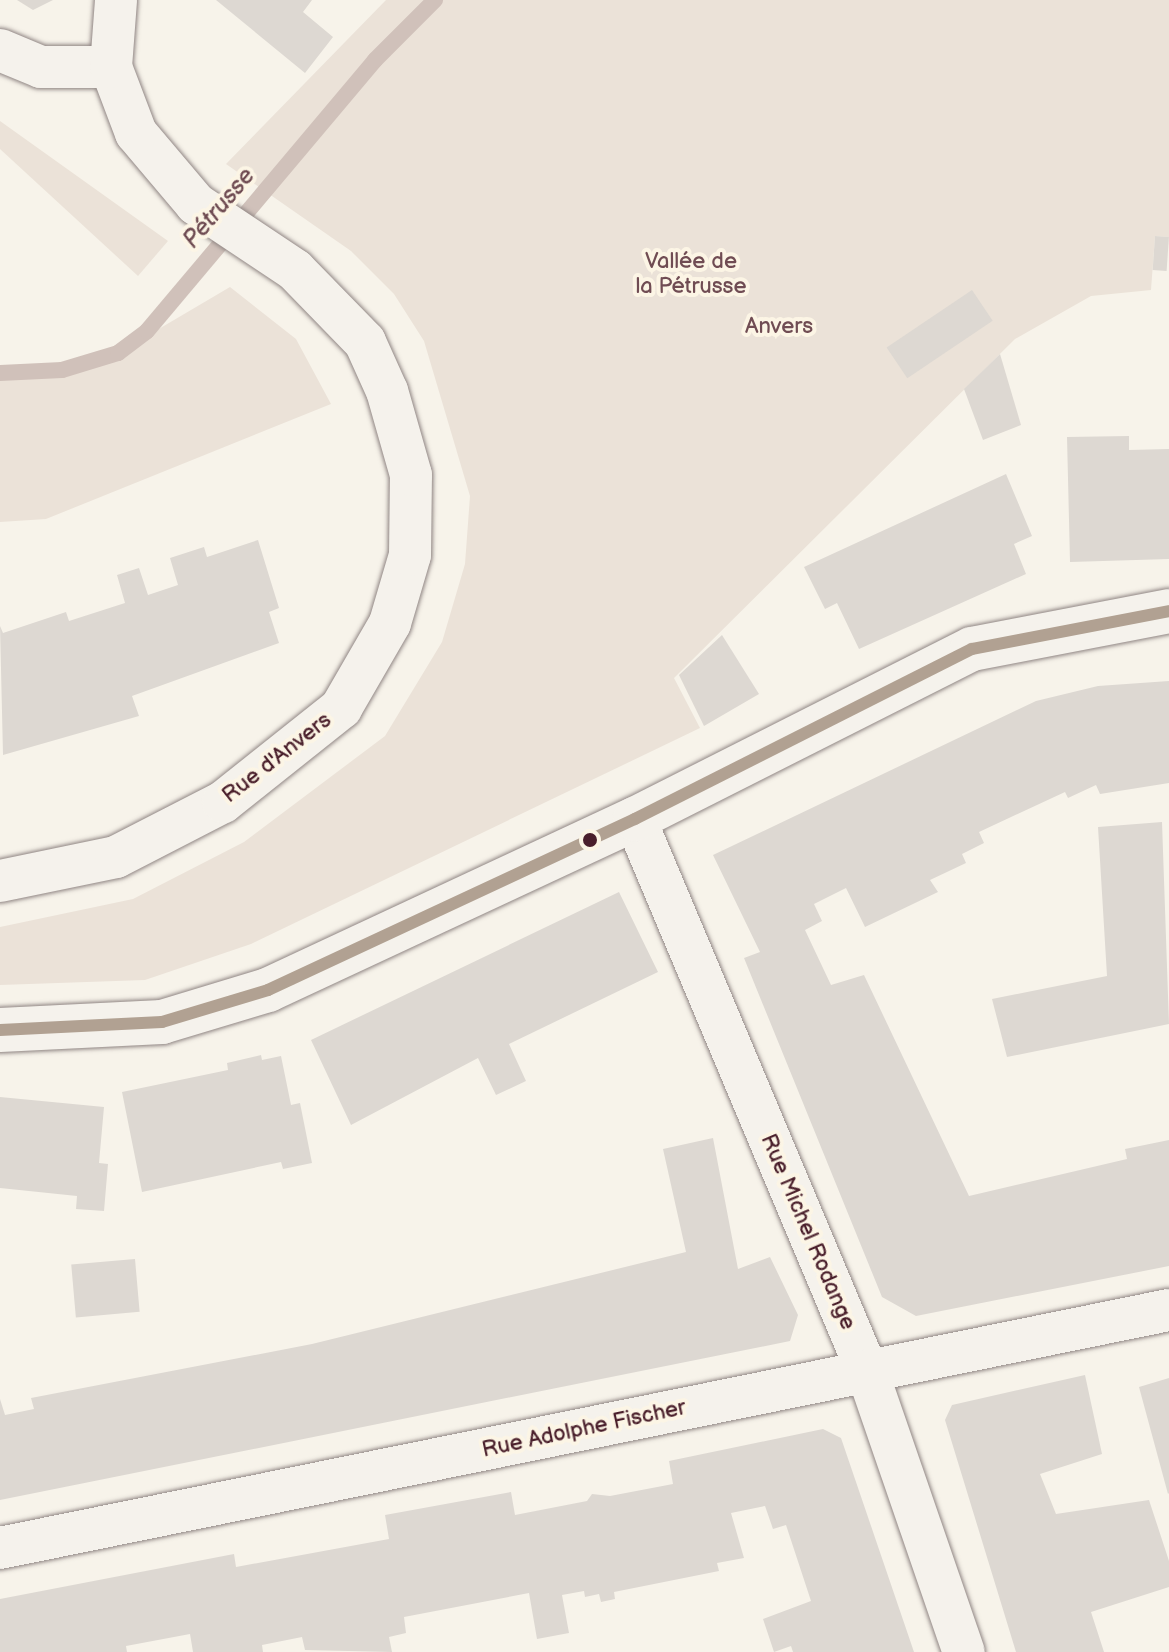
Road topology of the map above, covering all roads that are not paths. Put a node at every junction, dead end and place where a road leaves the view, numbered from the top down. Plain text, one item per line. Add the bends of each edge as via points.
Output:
1 (116, 0) edge
2 (0, 50) edge
3 (111, 67) junction
4 (1169, 611) edge
5 (635, 819) junction
6 (0, 881) edge
7 (0, 1030) edge
8 (1169, 1310) edge
9 (867, 1371) junction
10 (0, 1548) edge
11 (964, 1652) edge

1 - 3 street
2 - 3 street via 41,67
3 - 6 street, Rue d'Anvers via 136,133 196,204 295,270 365,342 387,391 411,475 410,555 390,623 341,708 223,802 116,857
4 - 5 main road via 972,649
5 - 7 main road via 268,990 162,1022
5 - 9 street, Rue Michel Rodange
8 - 9 street, Rue Adolphe Fischer
9 - 10 street, Rue Adolphe Fischer
9 - 11 street, Rue Michel Rodange

